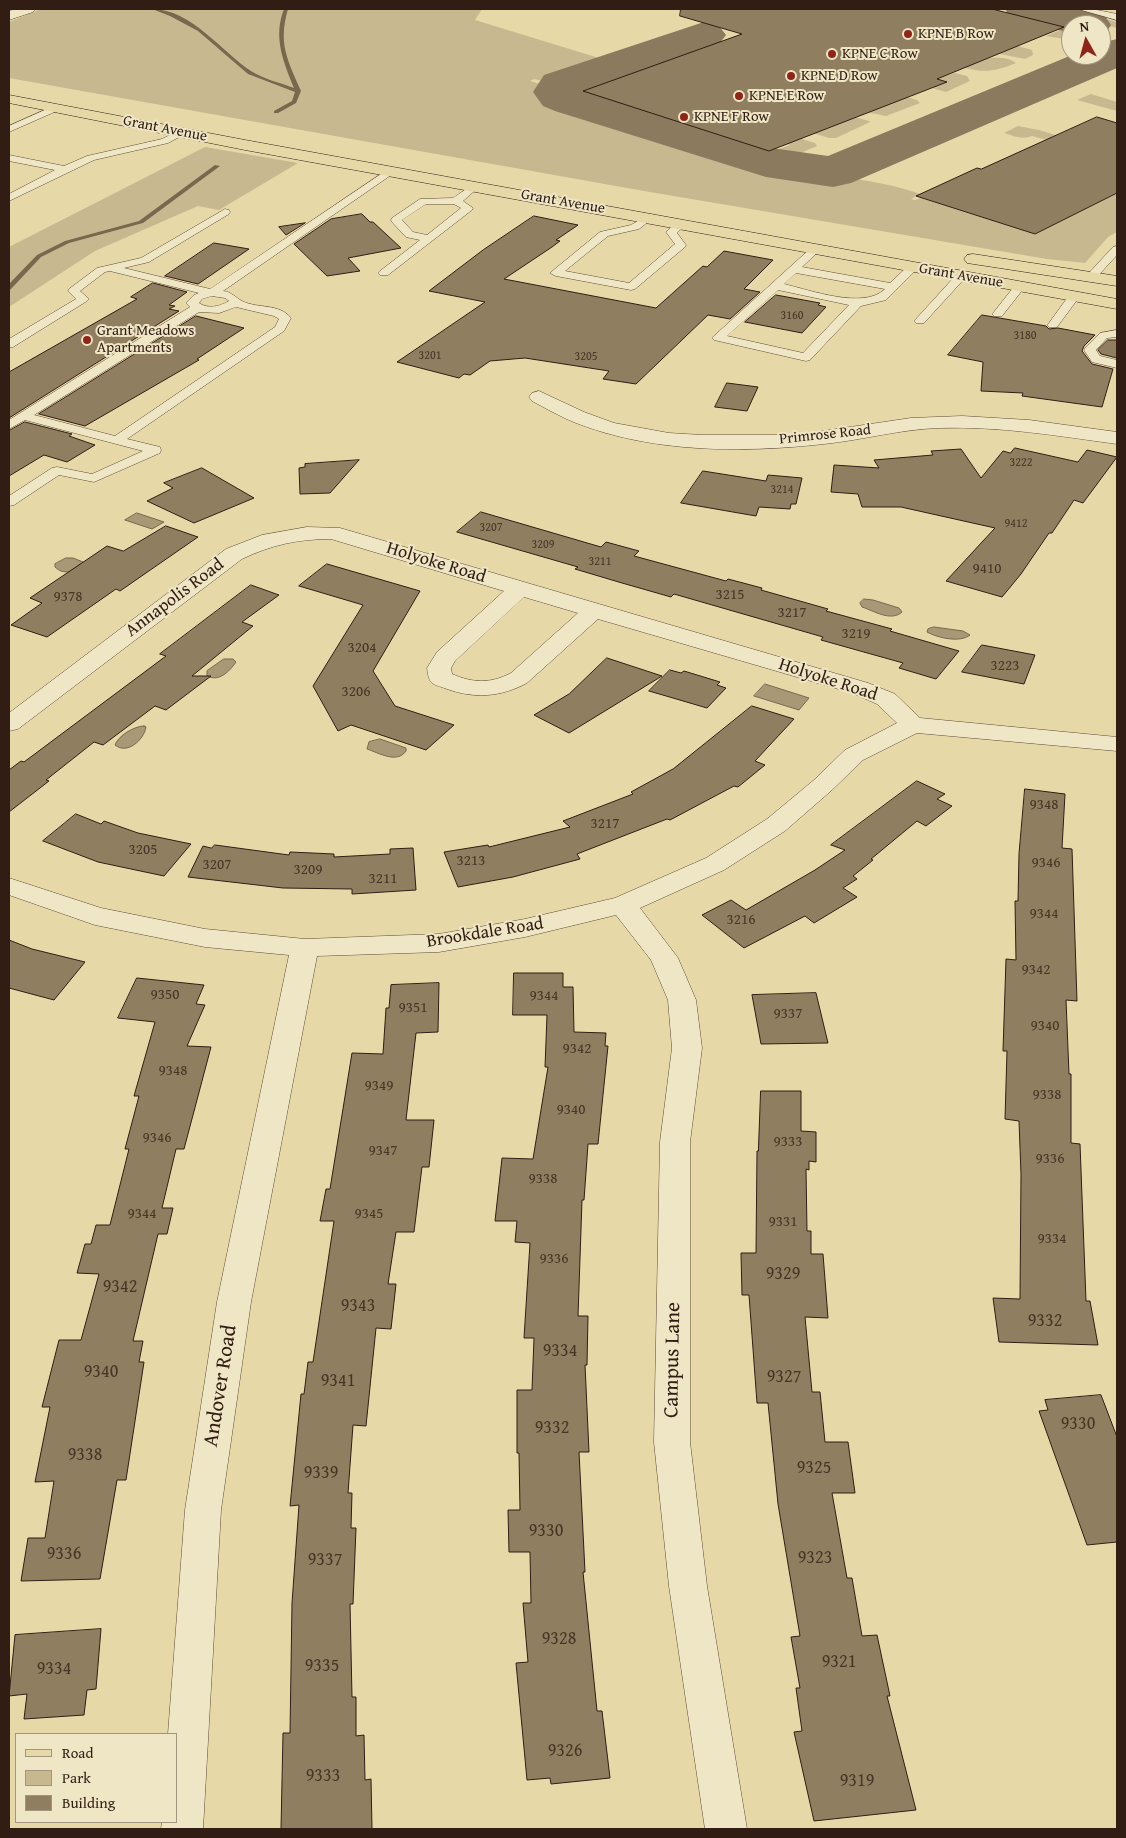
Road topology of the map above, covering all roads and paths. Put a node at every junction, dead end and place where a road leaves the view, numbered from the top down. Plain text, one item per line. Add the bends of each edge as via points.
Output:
1 (28, 9) edge
2 (1082, 9) edge
3 (1115, 15) edge
4 (9, 16) edge
5 (9, 86) edge
6 (9, 99) edge
7 (56, 108) junction
8 (201, 123) junction
9 (9, 129) edge
10 (182, 132) junction
11 (9, 158) edge
12 (65, 169) junction
13 (390, 171) junction
14 (475, 186) junction
15 (9, 198) edge
16 (456, 201) junction
17 (652, 211) junction
18 (225, 212) dead end
19 (681, 214) junction
20 (831, 235) dead end
21 (427, 238) junction
22 (816, 249) junction
23 (1117, 249) edge
24 (927, 252) dead end
25 (956, 256) dead end
26 (912, 267) junction
27 (111, 268) junction
28 (794, 269) junction
29 (384, 273) dead end
30 (961, 276) junction
31 (1092, 276) junction
32 (1117, 281) edge
33 (775, 286) junction
34 (1020, 286) junction
35 (893, 287) junction
36 (212, 293) junction
37 (1074, 296) junction
38 (857, 303) junction
39 (234, 304) junction
40 (1117, 304) edge
41 (197, 308) junction
42 (998, 314) dead end
43 (920, 321) dead end
44 (1053, 325) dead end
45 (1117, 334) edge
46 (9, 344) edge
47 (1117, 364) edge
48 (539, 397) dead end
49 (23, 416) junction
50 (9, 424) edge
51 (1117, 438) edge
52 (117, 440) junction
53 (9, 502) edge
54 (364, 542) joint
55 (520, 588) junction
56 (594, 611) junction
57 (9, 724) edge
58 (913, 725) junction
59 (1117, 744) edge
60 (9, 886) edge
61 (623, 905) junction
62 (305, 948) junction
63 (182, 1829) edge
64 (726, 1829) edge

1 - 4 street
2 - 3 lane
5 - 8 main road, Grant Avenue
6 - 7 main road, Grant Avenue
7 - 9 lane
7 - 10 main road, Grant Avenue
8 - 10 main road
8 - 17 main road, Grant Avenue
10 - 12 lane via 165,141 91,158
10 - 13 main road, Grant Avenue
11 - 12 lane
12 - 15 lane
13 - 14 main road, Grant Avenue
13 - 36 lane
14 - 16 lane
14 - 17 main road, Grant Avenue
16 - 21 lane via 468,208
16 - 21 lane via 424,200 396,220 410,235
17 - 19 main road, Grant Avenue
17 - 19 lane via 635,227 604,234 556,273 631,288 681,245 671,232
18 - 27 lane via 145,260
19 - 22 main road, Grant Avenue
20 - 22 main road
21 - 29 lane
22 - 26 main road, Grant Avenue
22 - 28 lane
23 - 31 lane
24 - 26 main road
25 - 31 main road, Grant Avenue
26 - 30 main road, Grant Avenue
26 - 35 lane
27 - 36 lane
27 - 46 lane via 101,270 75,289 83,299
28 - 33 lane
28 - 35 lane
30 - 34 main road, Grant Avenue
30 - 43 lane
31 - 32 main road, Grant Avenue
33 - 38 lane
33 - 38 lane via 718,338 806,357
34 - 37 main road, Grant Avenue
34 - 42 lane
35 - 38 lane via 882,298
36 - 39 lane via 233,297 236,300
36 - 41 lane via 193,300 192,304
37 - 40 main road, Grant Avenue
37 - 44 lane
39 - 41 lane via 215,310
39 - 52 lane via 278,313 285,318 280,329
41 - 49 lane
45 - 47 lane via 1104,335 1090,350 1096,359
48 - 51 street, Primrose Road via 584,420 674,439 786,441 938,422 1060,428
49 - 50 lane
49 - 52 lane
52 - 53 lane via 155,450 94,478 57,471
54 - 55 street, Holyoke Road
54 - 57 street, Annapolis Road via 318,532 279,536 241,550
55 - 56 street, Holyoke Road
55 - 56 street via 445,657 439,668 441,678 456,685 489,690 506,686
56 - 58 street, Holyoke Road via 860,688 886,699
58 - 59 street
58 - 61 street, Brookdale Road via 854,755 776,826 716,864
60 - 62 street, Brookdale Road via 95,916 205,938
61 - 62 street, Brookdale Road via 525,928 439,943
61 - 64 street, Campus Lane via 664,958 682,1000 687,1048 675,1142 672,1442 688,1586
62 - 63 street, Andover Road via 234,1302 203,1510

